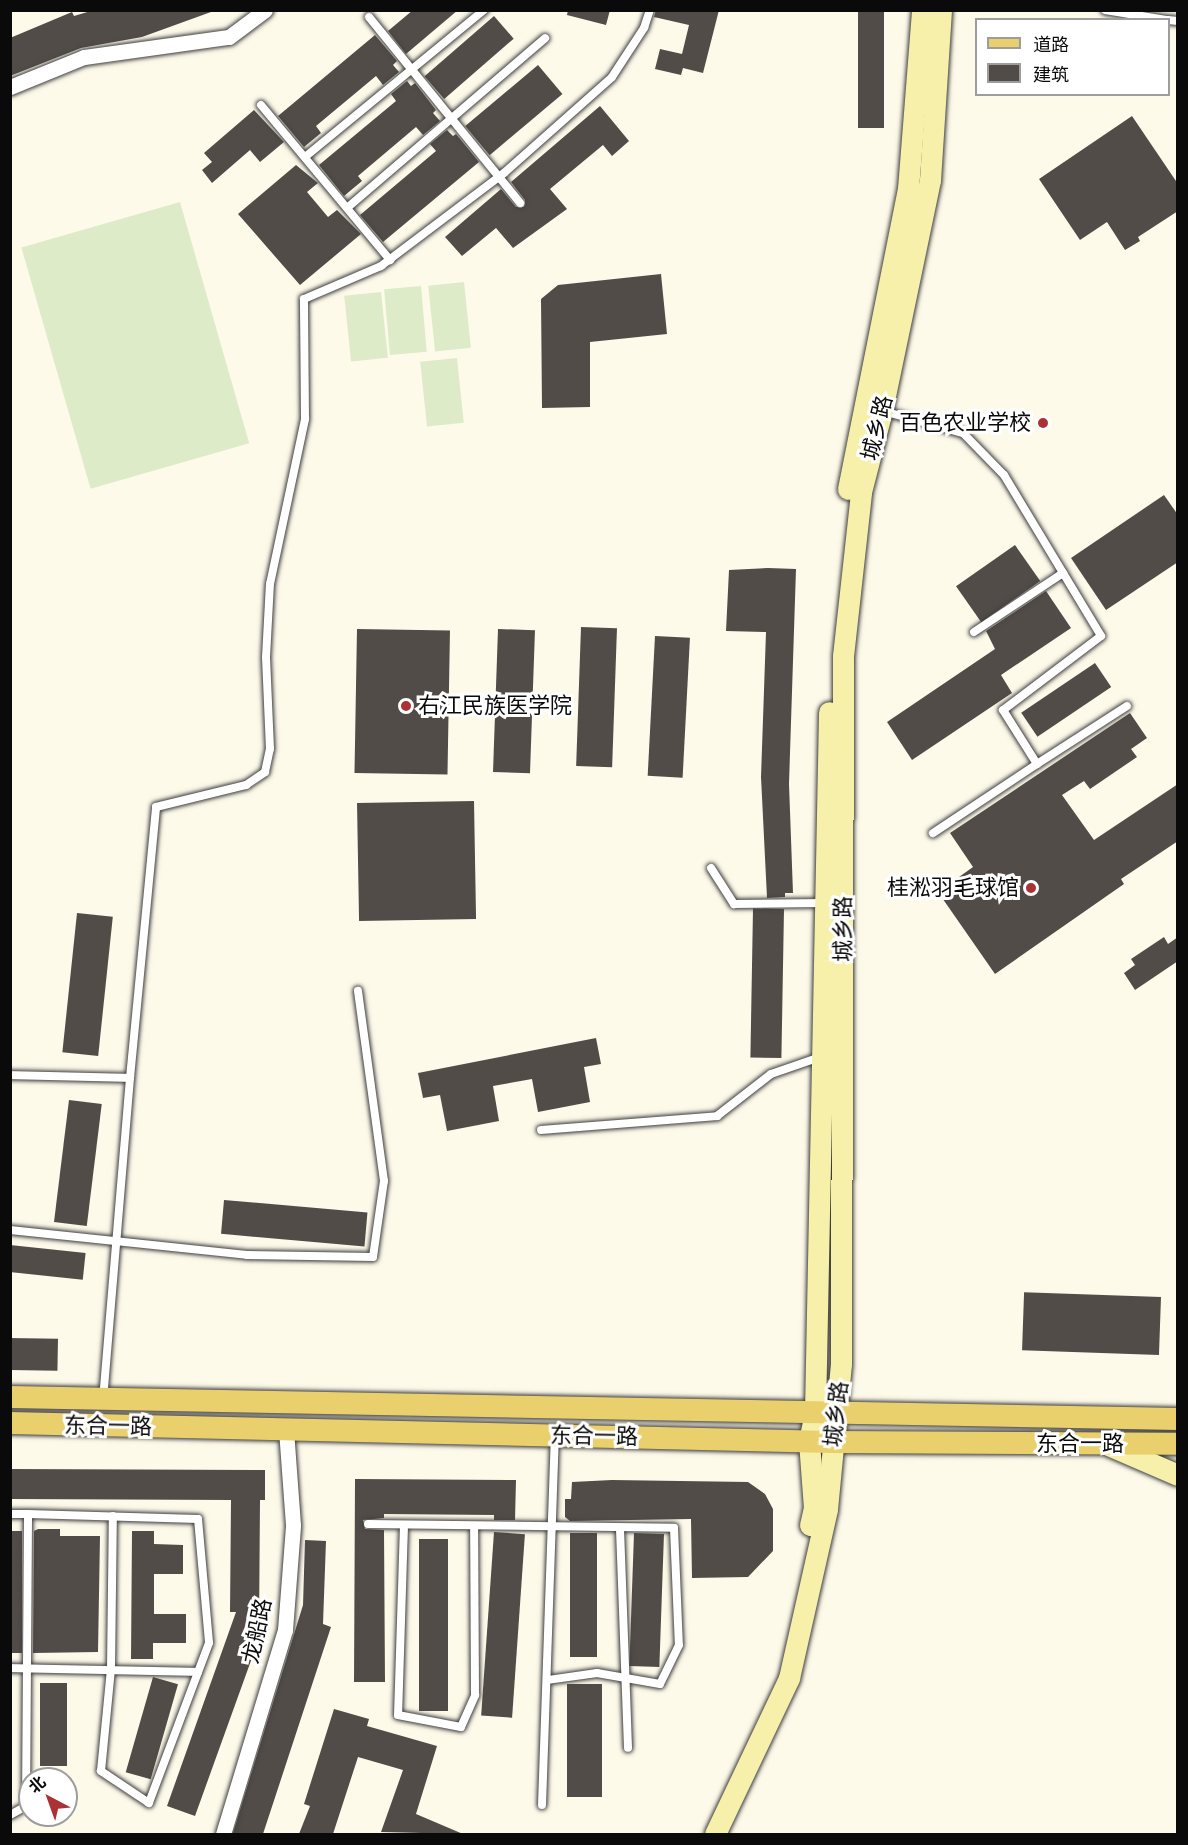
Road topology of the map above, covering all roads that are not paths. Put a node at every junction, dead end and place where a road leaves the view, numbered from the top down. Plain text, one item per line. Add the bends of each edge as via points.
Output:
1 (265, 10) edge
2 (484, 10) edge
3 (650, 10) edge
4 (922, 10) edge
5 (941, 10) edge
6 (1105, 10) edge
7 (369, 17) dead end
8 (1155, 18) edge
9 (545, 38) dead end
10 (412, 70) junction
11 (10, 87) edge
12 (261, 105) dead end
13 (452, 119) junction
14 (305, 157) junction
15 (499, 176) junction
16 (520, 203) dead end
17 (347, 208) junction
18 (390, 260) junction
19 (873, 412) junction
20 (1063, 573) junction
21 (974, 632) dead end
22 (1127, 706) dead end
23 (1037, 764) junction
24 (933, 833) dead end
25 (711, 868) dead end
26 (825, 903) junction
27 (358, 991) dead end
28 (821, 1057) junction
29 (10, 1075) edge
30 (130, 1078) junction
31 (541, 1130) dead end
32 (10, 1230) edge
33 (116, 1239) junction
34 (10, 1397) edge
35 (103, 1399) junction
36 (814, 1412) junction
37 (837, 1413) junction
38 (1178, 1419) edge
39 (10, 1423) edge
40 (286, 1429) junction
41 (555, 1435) junction
42 (809, 1441) junction
43 (832, 1442) junction
44 (1105, 1444) junction
45 (1178, 1444) edge
46 (1178, 1476) edge
47 (10, 1514) edge
48 (28, 1514) junction
49 (113, 1516) junction
50 (368, 1524) dead end
51 (404, 1525) junction
52 (474, 1526) junction
53 (552, 1528) junction
54 (620, 1529) junction
55 (10, 1668) edge
56 (27, 1668) junction
57 (111, 1669) junction
58 (198, 1672) junction
59 (626, 1678) junction
60 (548, 1680) junction
61 (628, 1748) dead end
62 (543, 1805) dead end
63 (10, 1815) edge
64 (223, 1834) edge
65 (701, 1834) edge
66 (716, 1834) edge

1 - 11 street via 229,38 84,57
2 - 10 lane
3 - 15 lane via 644,28 612,77
4 - 19 main road, 城乡路 via 908,189
5 - 19 main road, 城乡路 via 930,180
6 - 8 lane
7 - 10 lane
9 - 13 lane
10 - 13 lane
10 - 14 lane
12 - 14 lane
13 - 15 lane
13 - 17 lane
14 - 17 lane
15 - 16 lane
15 - 18 lane
17 - 18 lane
18 - 30 lane via 304,299 305,419 270,584 266,657 270,749 265,772 246,785 156,807
19 - 20 lane via 963,433 1004,476
19 - 26 main road, 城乡路 via 848,490 831,655
19 - 37 main road, 城乡路 via 843,656 841,1364
20 - 21 lane
20 - 23 lane via 1101,636 1003,710
22 - 23 lane
23 - 24 lane
25 - 26 lane via 734,904
26 - 28 main road, 城乡路
27 - 33 lane via 384,1181 374,1257 247,1255
28 - 31 lane via 771,1074 717,1116
28 - 36 main road, 城乡路
29 - 30 lane
30 - 33 lane
32 - 33 lane
33 - 35 lane
34 - 35 main road, 东合一路
35 - 36 main road, 东合一路
36 - 37 main road, 东合一路
36 - 42 main road, 城乡路
37 - 38 main road, 东合一路
37 - 43 main road, 城乡路
39 - 40 main road, 东合一路
40 - 41 main road, 东合一路
40 - 64 street, 龙船路 via 293,1525 285,1630
41 - 42 main road, 东合一路
41 - 53 lane
42 - 43 main road, 东合一路
42 - 65 main road, 城乡路 via 814,1508 776,1674
43 - 44 main road, 东合一路
43 - 66 main road, 城乡路 via 827,1509 789,1678
44 - 45 main road, 东合一路
44 - 46 main road
47 - 48 lane
48 - 49 lane
48 - 56 lane
49 - 57 lane
49 - 58 lane via 198,1519 209,1643
50 - 51 lane
51 - 52 lane
51 - 52 lane via 398,1715 461,1727 476,1695
52 - 53 lane
53 - 54 lane
53 - 60 lane
54 - 59 lane
54 - 59 lane via 674,1528 679,1645 660,1684
55 - 56 lane
56 - 57 lane
56 - 63 lane via 26,1806
57 - 58 lane
57 - 58 lane via 101,1771 149,1803
59 - 60 lane via 597,1672
59 - 61 lane
60 - 62 lane

